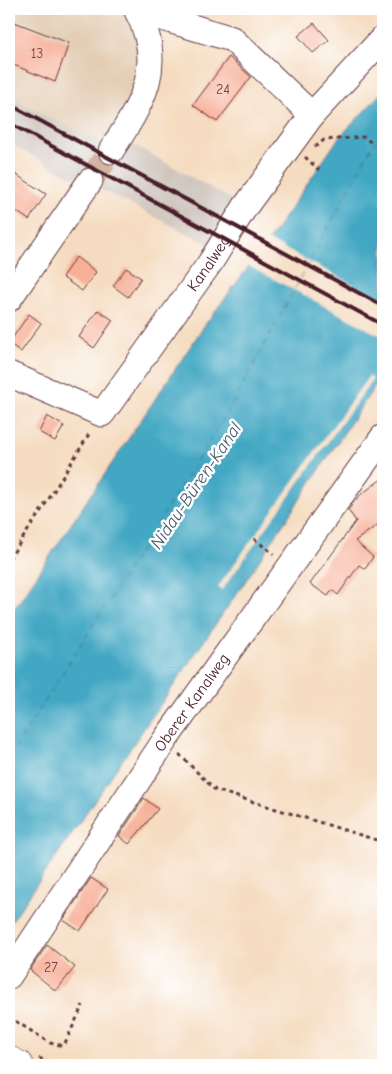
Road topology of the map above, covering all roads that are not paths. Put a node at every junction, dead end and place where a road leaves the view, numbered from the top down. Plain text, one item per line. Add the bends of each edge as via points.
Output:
1 (139, 14) edge
2 (383, 38) edge
3 (312, 115) junction
4 (111, 151) tunnel mouth
5 (90, 181) tunnel mouth
6 (9, 299) edge
7 (9, 374) edge
8 (383, 436) edge
9 (9, 976) edge
10 (9, 1060) edge
11 (19, 1065) edge

1 - 3 street via 160,17 232,39
1 - 4 street via 150,50 148,81 142,99
2 - 3 street, Kanalweg
3 - 7 street, Kanalweg via 102,414
5 - 6 street
8 - 9 street, Oberer Kanalweg via 164,740
10 - 11 highway

